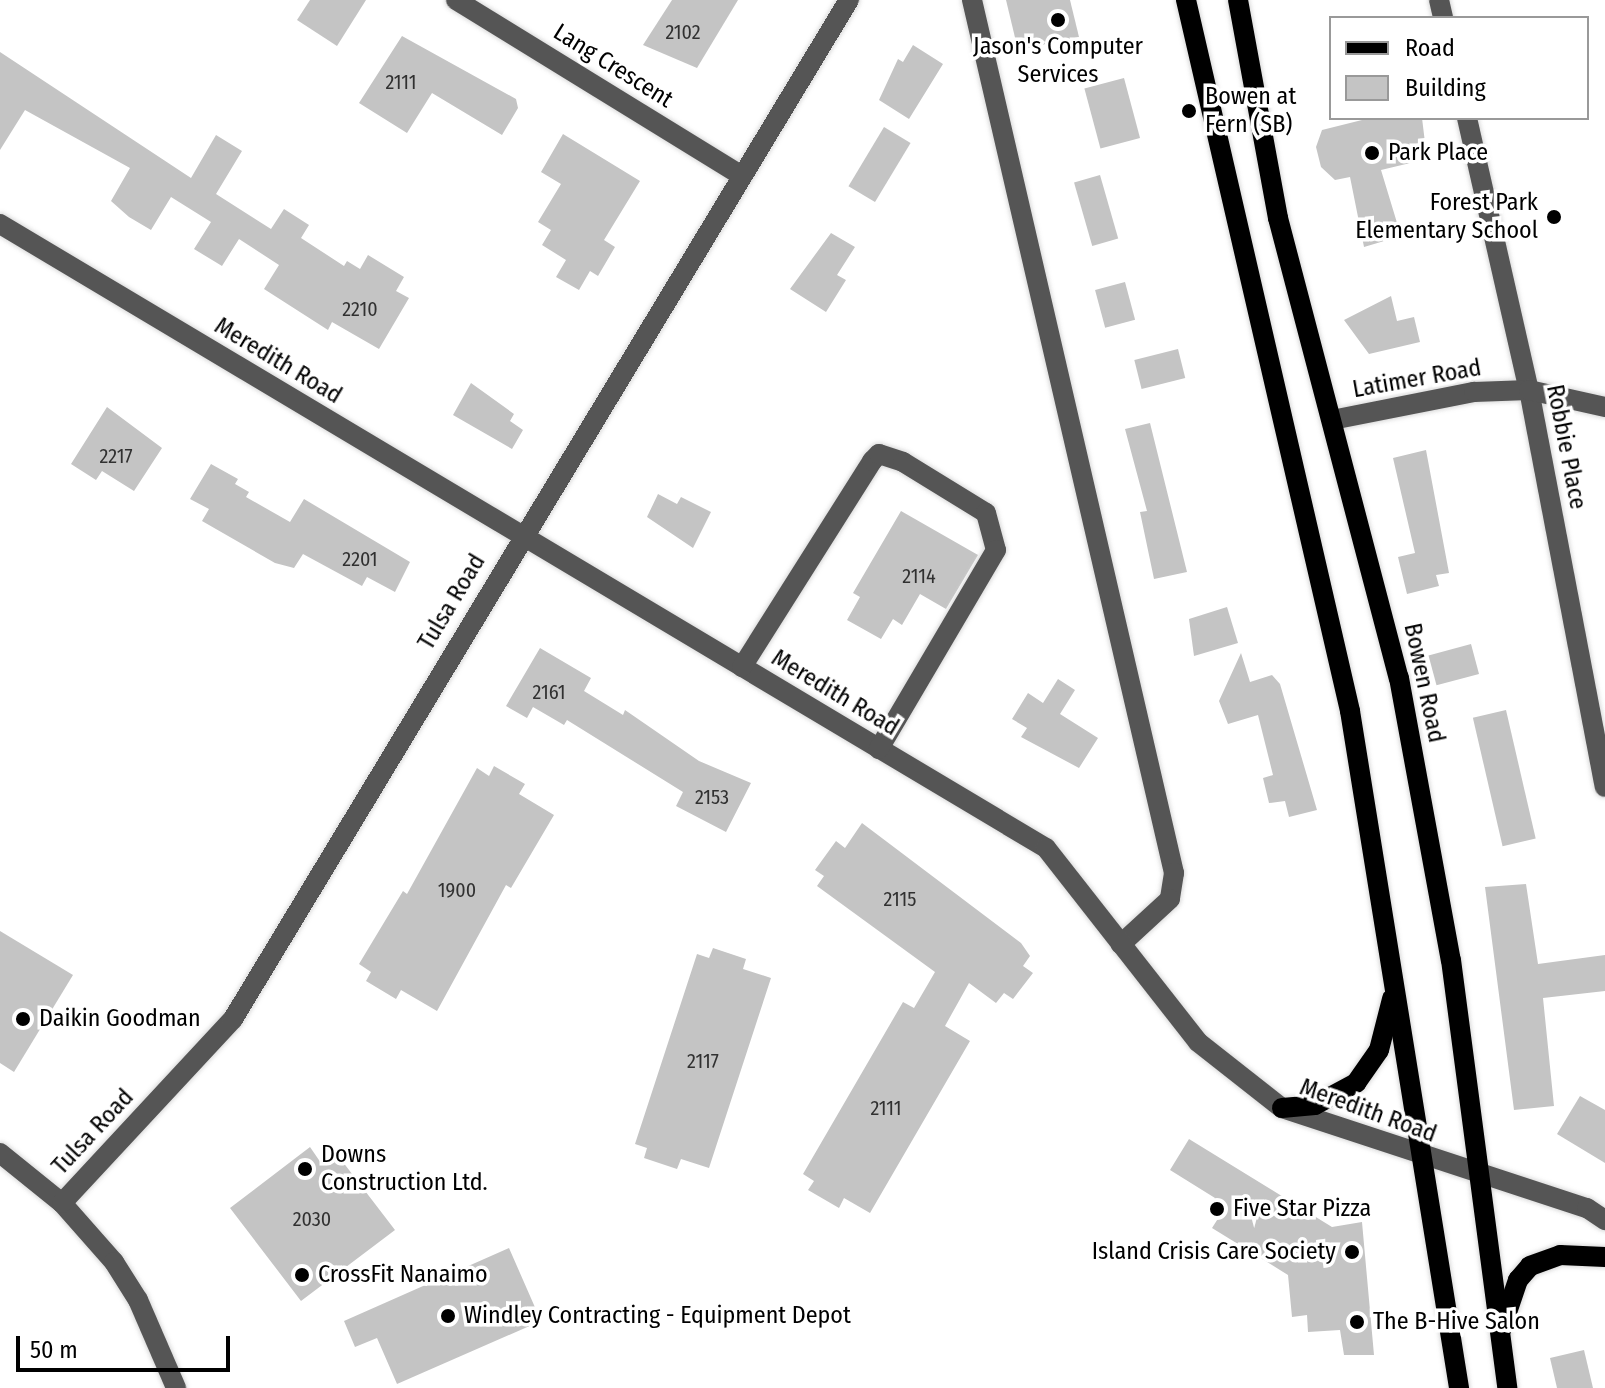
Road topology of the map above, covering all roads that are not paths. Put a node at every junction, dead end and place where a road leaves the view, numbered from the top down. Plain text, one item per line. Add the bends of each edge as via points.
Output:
1 (456, 0) edge
2 (849, 0) edge
3 (972, 0) edge
4 (1186, 0) edge
5 (1238, 0) edge
6 (1467, 120) edge
7 (742, 176) junction
8 (0, 224) edge
9 (1529, 390) junction
10 (1605, 407) edge
11 (1332, 420) junction
12 (521, 537) junction
13 (742, 667) junction
14 (879, 749) junction
15 (1605, 787) edge
16 (1121, 944) junction
17 (1393, 971) junction
18 (1282, 1108) junction
19 (0, 1153) edge
20 (1425, 1159) junction
21 (1480, 1177) junction
22 (62, 1203) junction
23 (1605, 1220) edge
24 (1605, 1257) edge
25 (1499, 1333) junction
26 (176, 1388) edge
27 (1459, 1388) edge
28 (1507, 1388) edge

1 - 7 street, Lang Crescent
2 - 7 street, Tulsa Road
3 - 16 street via 1174,873 1170,899
4 - 17 main road via 1350,711
5 - 11 main road, Bowen Road via 1278,218
6 - 9 street, Robbie Place
7 - 12 street, Tulsa Road
8 - 12 street, Meredith Road
9 - 10 street, Latimer Road
9 - 11 street, Latimer Road via 1474,392
9 - 15 street, Robbie Place
11 - 21 main road, Bowen Road via 1399,678 1451,960
12 - 13 street, Meredith Road
12 - 22 street, Tulsa Road via 233,1019
13 - 14 street, Meredith Road
13 - 14 street via 872,461 879,454 903,462 986,513 996,550
14 - 16 street, Meredith Road via 1046,848
16 - 18 street, Meredith Road via 1198,1042
17 - 18 main road via 1390,1020 1356,1083 1315,1105
17 - 20 main road
18 - 20 street, Meredith Road
19 - 22 street
20 - 21 street, Meredith Road
20 - 27 main road
21 - 23 street, Meredith Road via 1587,1208
21 - 25 main road, Bowen Road
22 - 26 street via 138,1300
24 - 25 main road via 1560,1255 1530,1266 1518,1280
25 - 28 main road, Bowen Road

